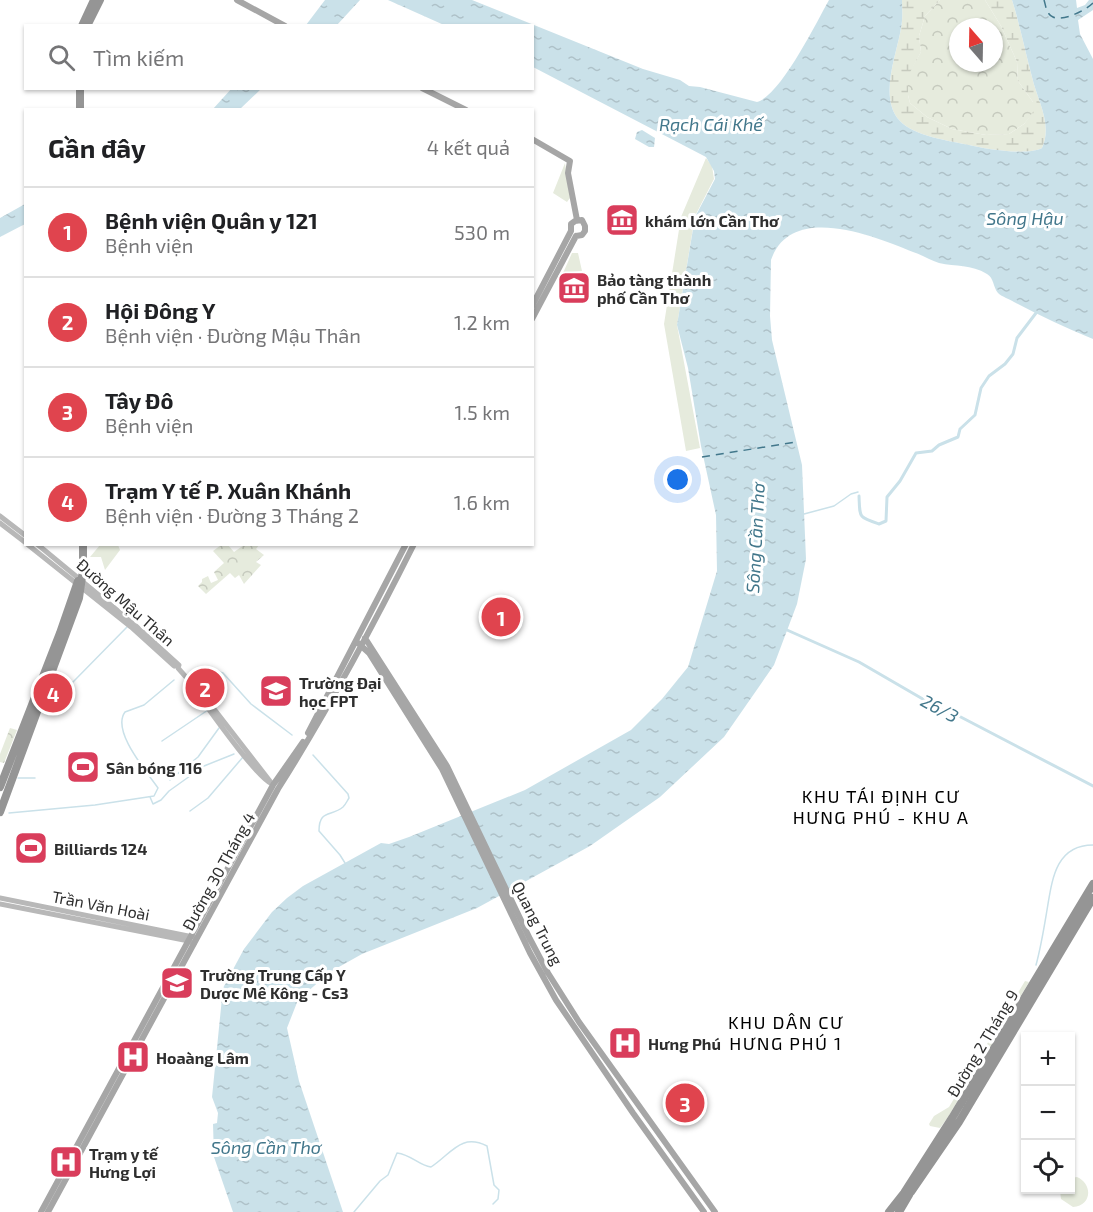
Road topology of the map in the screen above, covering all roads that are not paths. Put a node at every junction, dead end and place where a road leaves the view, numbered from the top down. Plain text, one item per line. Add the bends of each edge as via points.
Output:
1 (94, 0) edge
2 (100, 0) edge
3 (237, 0) edge
4 (83, 24) edge
5 (88, 24) edge
6 (281, 24) edge
7 (82, 90) edge
8 (426, 90) edge
9 (82, 106) edge
10 (462, 108) edge
11 (534, 140) edge
12 (577, 220) junction
13 (574, 234) junction
14 (534, 303) edge
15 (534, 315) edge
16 (0, 516) edge
17 (0, 523) edge
18 (21, 534) edge
19 (29, 546) edge
20 (39, 546) edge
21 (81, 546) edge
22 (405, 546) edge
23 (413, 546) edge
24 (395, 564) junction
25 (403, 567) junction
26 (80, 582) junction
27 (356, 638) junction
28 (363, 642) junction
29 (24, 730) junction
30 (275, 786) junction
31 (0, 787) edge
32 (0, 812) edge
33 (1093, 884) edge
34 (0, 898) edge
35 (1093, 898) edge
36 (0, 904) edge
37 (15, 904) junction
38 (193, 940) junction
39 (544, 972) junction
40 (41, 1212) edge
41 (48, 1212) edge
42 (705, 1212) edge
43 (715, 1212) edge
44 (890, 1212) edge
45 (898, 1212) edge

1 - 4 highway
2 - 5 highway
3 - 6 main road
7 - 9 highway
8 - 10 main road
11 - 12 main road via 570,161 568,173
12 - 13 main road via 571,224
12 - 13 main road via 582,220 586,228 582,235
13 - 14 main road
13 - 15 main road
16 - 18 main road, Đường Mậu Thân
17 - 18 main road, Đường Mậu Thân
19 - 26 main road, Đường Mậu Thân
20 - 26 main road, Đường Mậu Thân
21 - 26 highway
22 - 24 main road, Đường 30 Tháng 4
23 - 25 main road, Đường 30 Tháng 4
24 - 25 main road
24 - 27 main road, Đường 30 Tháng 4
25 - 28 main road, Đường 30 Tháng 4
26 - 29 highway via 79,598
26 - 30 main road, Đường Mậu Thân via 177,668 266,782
27 - 28 main road, Quang Trung
27 - 30 main road, Đường 30 Tháng 4 via 305,738
28 - 30 main road, Đường 30 Tháng 4 via 301,753
28 - 39 main road, Quang Trung via 452,775
29 - 31 highway
29 - 32 highway
30 - 38 main road, Đường 30 Tháng 4
33 - 44 highway, Đường 2 Tháng 9 via 952,1118
34 - 37 main road, Trần Văn Hoài
35 - 45 highway, Đường 2 Tháng 9 via 959,1122
36 - 37 main road, Trần Văn Hoài
37 - 38 main road, Trần Văn Hoài
38 - 40 main road, Đường 30 Tháng 4
38 - 41 main road, Đường 30 Tháng 4
39 - 42 main road, Quang Trung via 573,1026
39 - 43 main road, Quang Trung

